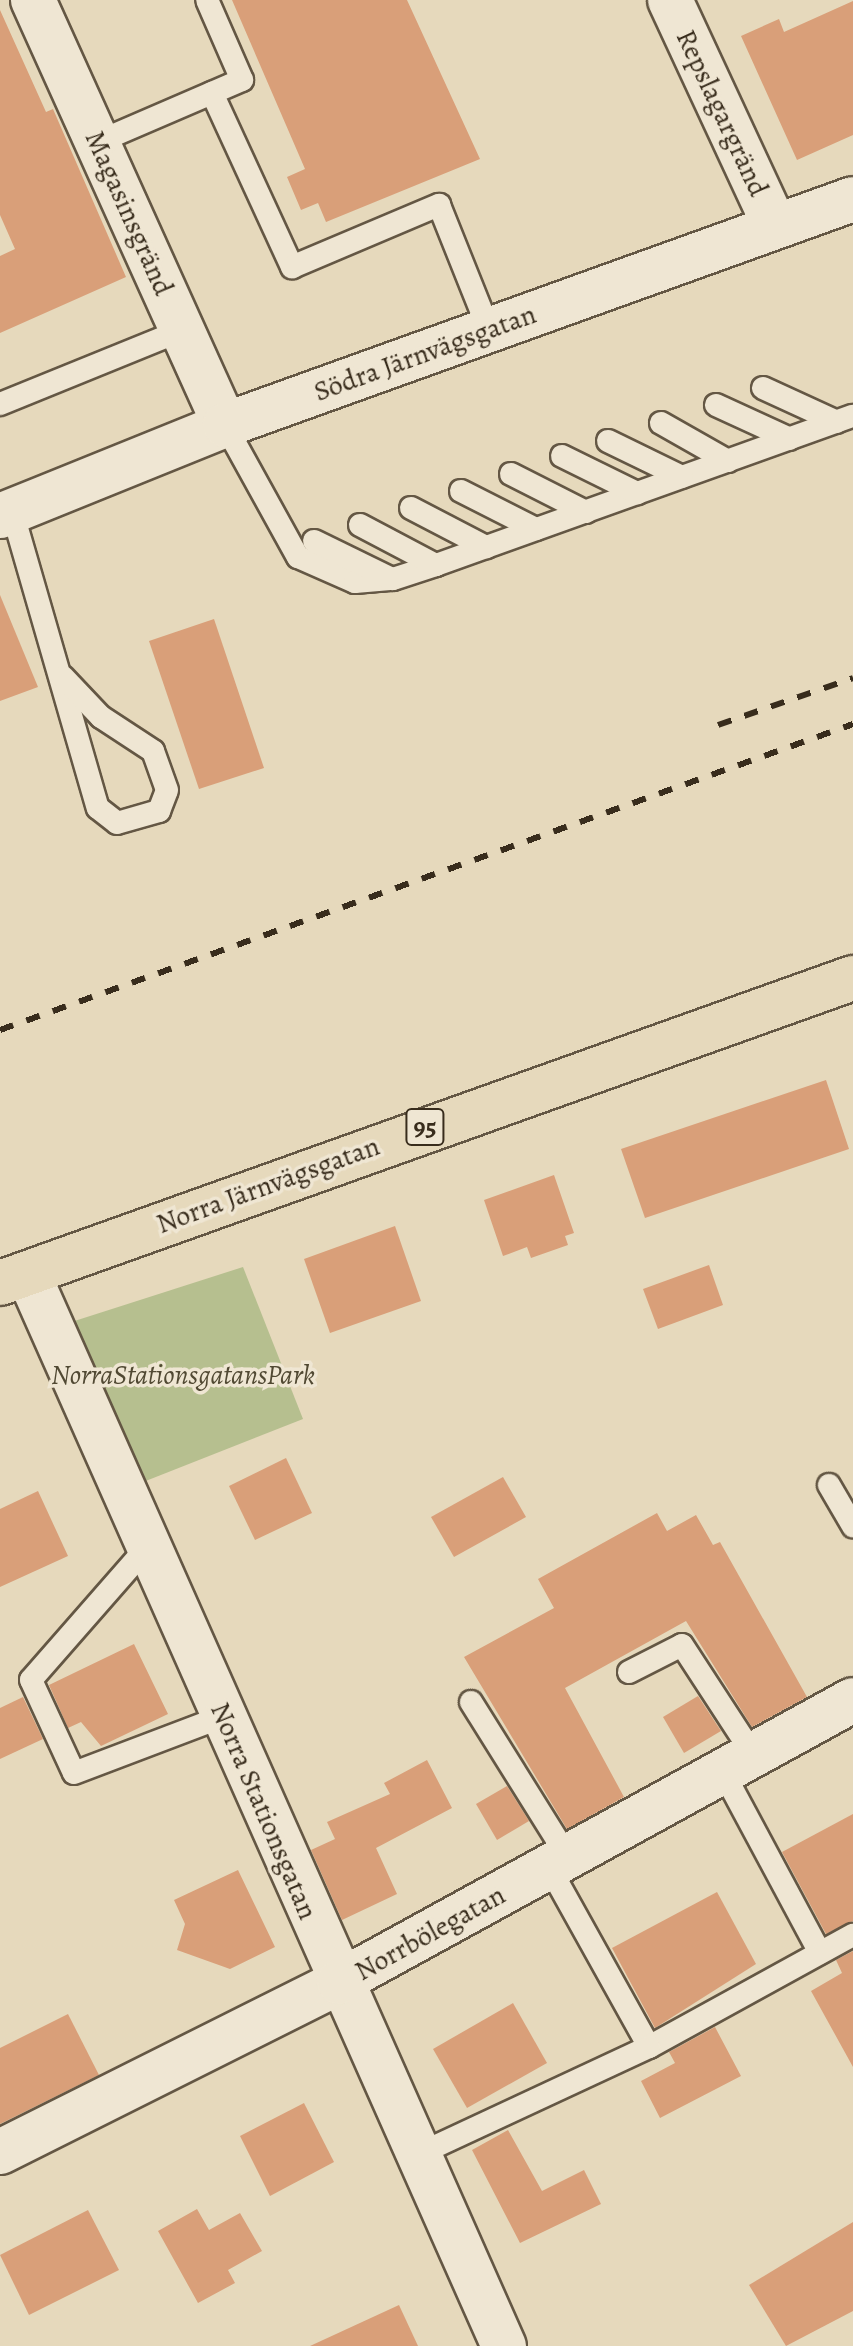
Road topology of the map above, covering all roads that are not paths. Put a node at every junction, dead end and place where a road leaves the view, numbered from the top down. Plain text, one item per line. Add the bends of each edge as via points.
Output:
1 (33, 0) edge
2 (207, 0) edge
3 (670, 0) edge
4 (212, 93) junction
5 (98, 142) junction
6 (853, 199) edge
7 (775, 226) junction
8 (489, 330) junction
9 (180, 331) junction
10 (763, 388) dead end
11 (0, 404) edge
12 (716, 405) dead end
13 (845, 419) edge
14 (661, 423) dead end
15 (225, 425) junction
16 (790, 439) junction
17 (608, 441) dead end
18 (562, 456) dead end
19 (728, 461) junction
20 (511, 474) dead end
21 (682, 477) junction
22 (461, 491) dead end
23 (637, 493) junction
24 (411, 508) dead end
25 (586, 512) junction
26 (6, 513) edge
27 (360, 525) dead end
28 (536, 529) junction
29 (314, 541) dead end
30 (486, 547) junction
31 (436, 565) junction
32 (393, 579) junction
33 (63, 677) junction
34 (853, 978) edge
35 (14, 1279) edge
36 (829, 1485) dead end
37 (853, 1526) edge
38 (149, 1545) junction
39 (629, 1672) dead end
40 (853, 1700) edge
41 (471, 1702) dead end
42 (224, 1716) junction
43 (738, 1763) junction
44 (558, 1862) junction
45 (853, 1935) edge
46 (820, 1953) junction
47 (339, 1982) junction
48 (649, 2047) junction
49 (0, 2152) edge
50 (417, 2155) junction
51 (504, 2346) edge

1 - 5 street, Magasinsgränd
2 - 4 lane via 242,80
3 - 7 street, Repslagargränd
4 - 5 lane
4 - 8 lane via 292,267 439,205
5 - 9 street, Magasinsgränd
6 - 7 street, Södra Järnvägsgatan
7 - 8 street, Södra Järnvägsgatan
8 - 15 street, Södra Järnvägsgatan
9 - 11 lane
9 - 15 street, Magasinsgränd
10 - 13 lane
12 - 16 lane
13 - 16 lane
14 - 19 lane
15 - 26 street, Södra Järnvägsgatan
15 - 32 lane via 298,557 355,582
16 - 19 lane
17 - 21 lane
18 - 23 lane
19 - 21 lane
20 - 25 lane
21 - 23 lane
22 - 28 lane
23 - 25 lane
24 - 30 lane
25 - 28 lane
26 - 33 lane
27 - 31 lane
28 - 30 lane
29 - 32 lane
30 - 31 lane
31 - 32 lane
33 - 33 lane via 98,808 117,823 159,811 167,790 153,751 101,717
34 - 35 main road, Norra Järnvägsgatan / 95
35 - 38 street, Norra Stationsgatan
36 - 37 lane
38 - 42 street, Norra Stationsgatan
38 - 42 lane via 31,1680 74,1773
39 - 43 lane via 682,1645
40 - 43 street, Norrbölegatan
41 - 44 lane
42 - 47 street, Norra Stationsgatan
43 - 44 street, Norrbölegatan
43 - 46 lane
44 - 47 street, Norrbölegatan
44 - 48 lane
45 - 46 lane
46 - 48 lane
47 - 49 street, Norrbölegatan
47 - 50 street, Norra Stationsgatan
48 - 50 lane
50 - 51 street, Norra Stationsgatan

